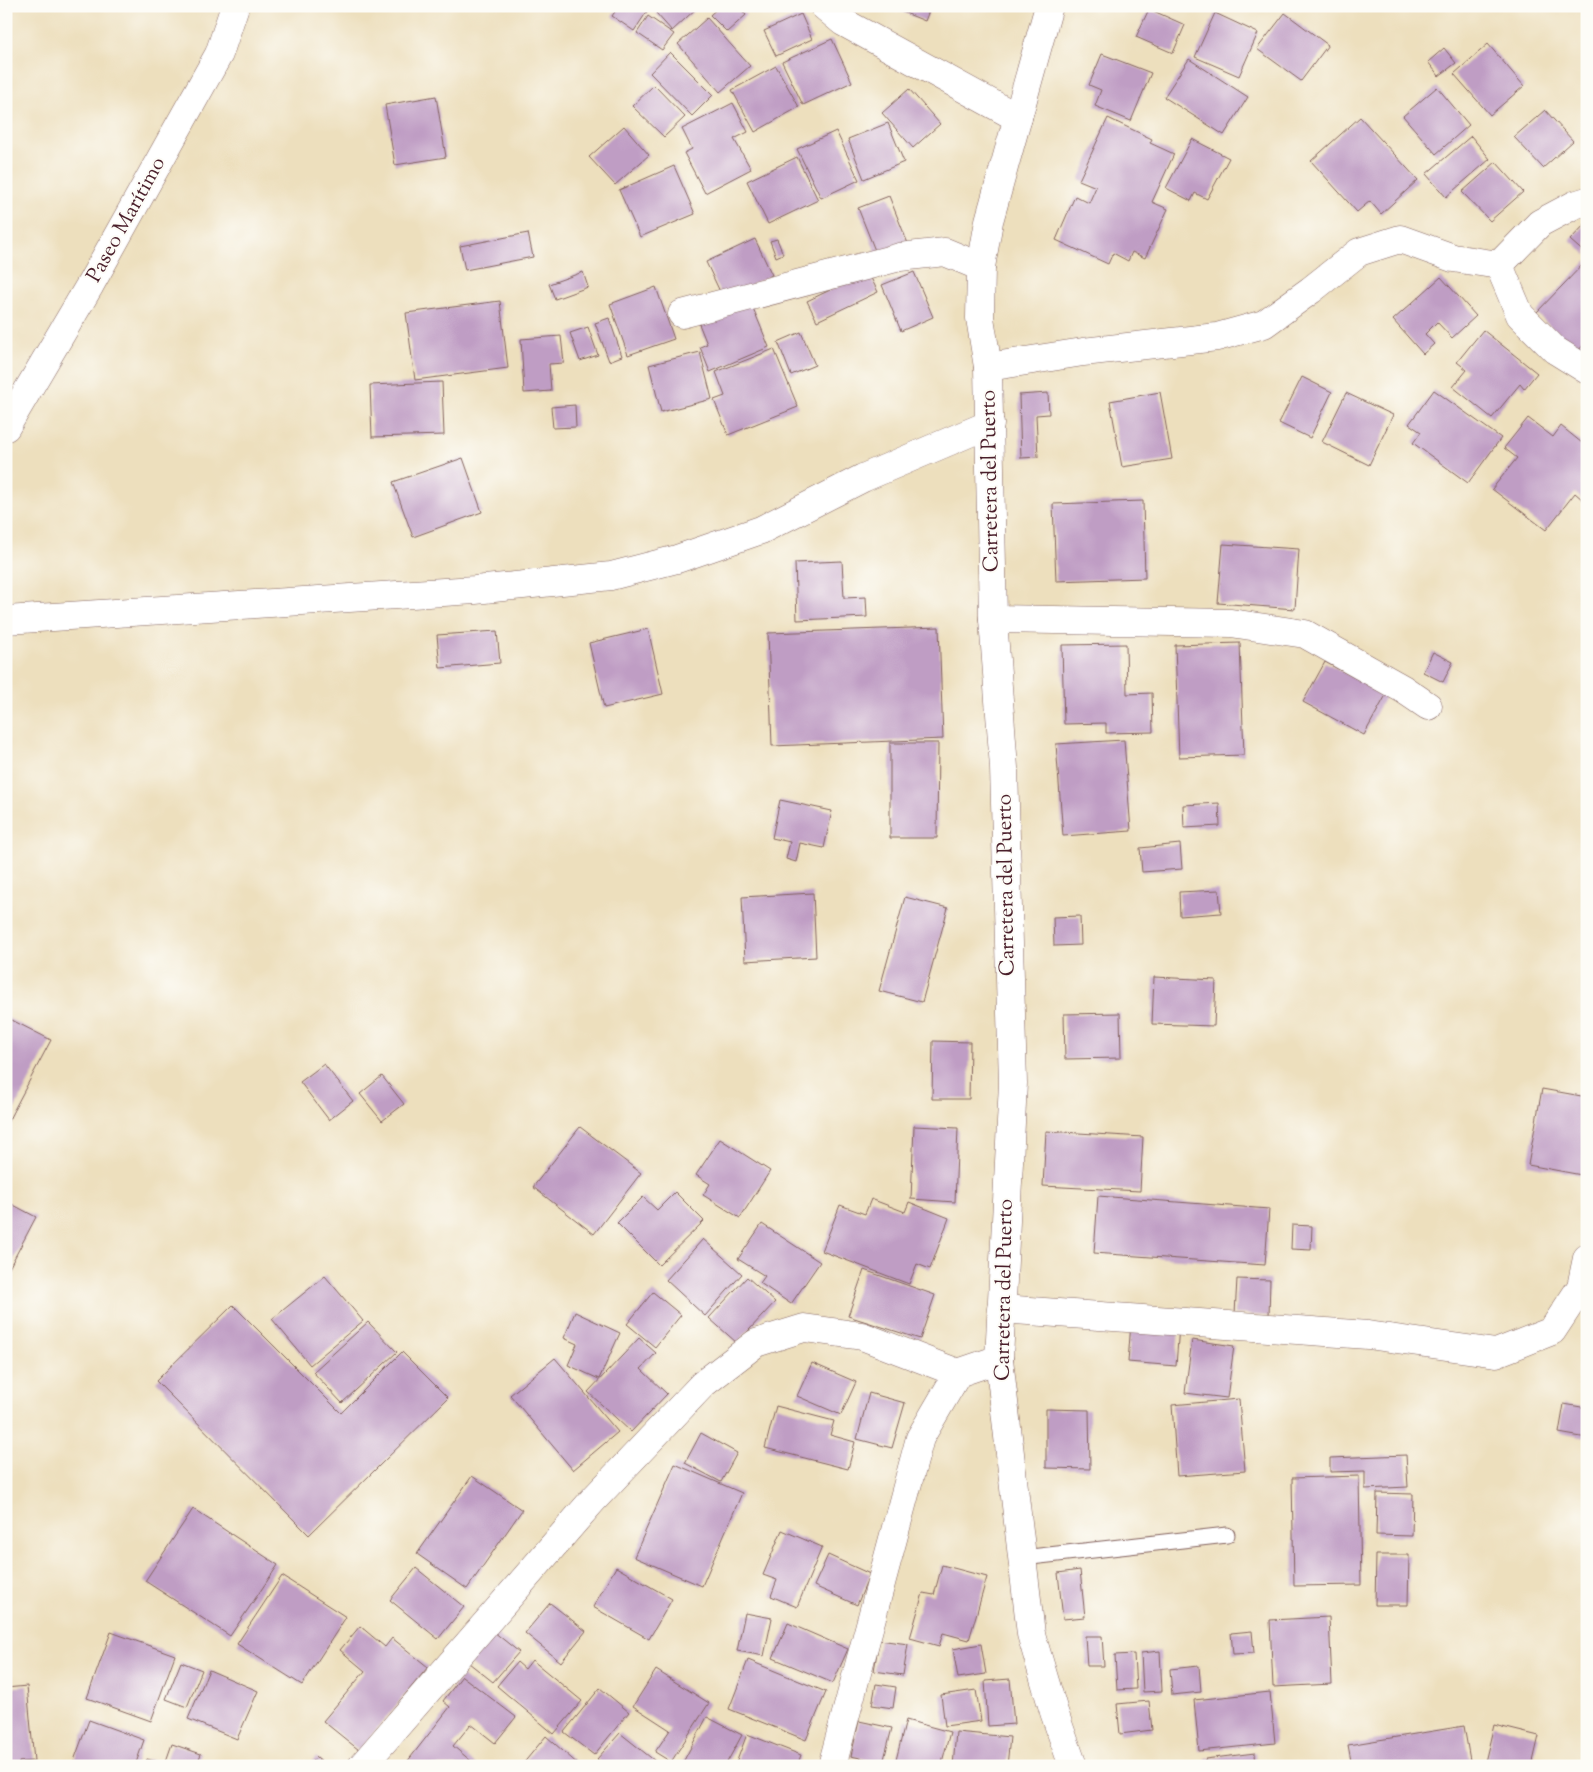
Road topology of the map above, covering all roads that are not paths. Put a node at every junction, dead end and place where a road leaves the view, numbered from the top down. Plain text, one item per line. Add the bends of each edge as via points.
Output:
1 (235, 6) edge
2 (824, 6) edge
3 (1049, 6) edge
4 (1018, 118) junction
5 (1587, 201) edge
6 (1500, 265) junction
7 (981, 267) junction
8 (682, 314) dead end
9 (988, 367) junction
10 (1587, 370) edge
11 (990, 424) junction
12 (6, 427) edge
13 (993, 619) junction
14 (6, 620) edge
15 (1428, 706) dead end
16 (1587, 1258) edge
17 (1002, 1309) junction
18 (999, 1359) junction
19 (958, 1373) junction
20 (1227, 1535) dead end
21 (1022, 1558) junction
22 (362, 1766) edge
23 (832, 1766) edge
24 (1073, 1766) edge

1 - 12 street, Paseo Marítimo via 219,54
2 - 4 street via 843,22
3 - 4 street, Carretera del Puerto
4 - 7 street, Carretera del Puerto via 989,221
5 - 6 street via 1540,223
6 - 9 street via 1453,258 1400,239 1359,252 1264,324 1216,337
6 - 10 street via 1520,315 1555,350
7 - 8 street via 945,252 900,258
7 - 9 street, Carretera del Puerto via 980,318
9 - 11 street, Carretera del Puerto
11 - 13 street, Carretera del Puerto
11 - 14 street via 863,478 761,530 677,559 611,576 475,590
13 - 15 street via 1231,623 1305,634
13 - 17 street, Carretera del Puerto via 1004,768 1013,1083
16 - 17 street via 1581,1287 1552,1331 1496,1353 1368,1335
17 - 18 street, Carretera del Puerto
18 - 19 street
18 - 21 street, Carretera del Puerto
19 - 22 street via 862,1336 804,1328 756,1343 703,1384 593,1500
19 - 23 street via 920,1438
20 - 21 lane
21 - 24 street, Carretera del Puerto via 1031,1634

